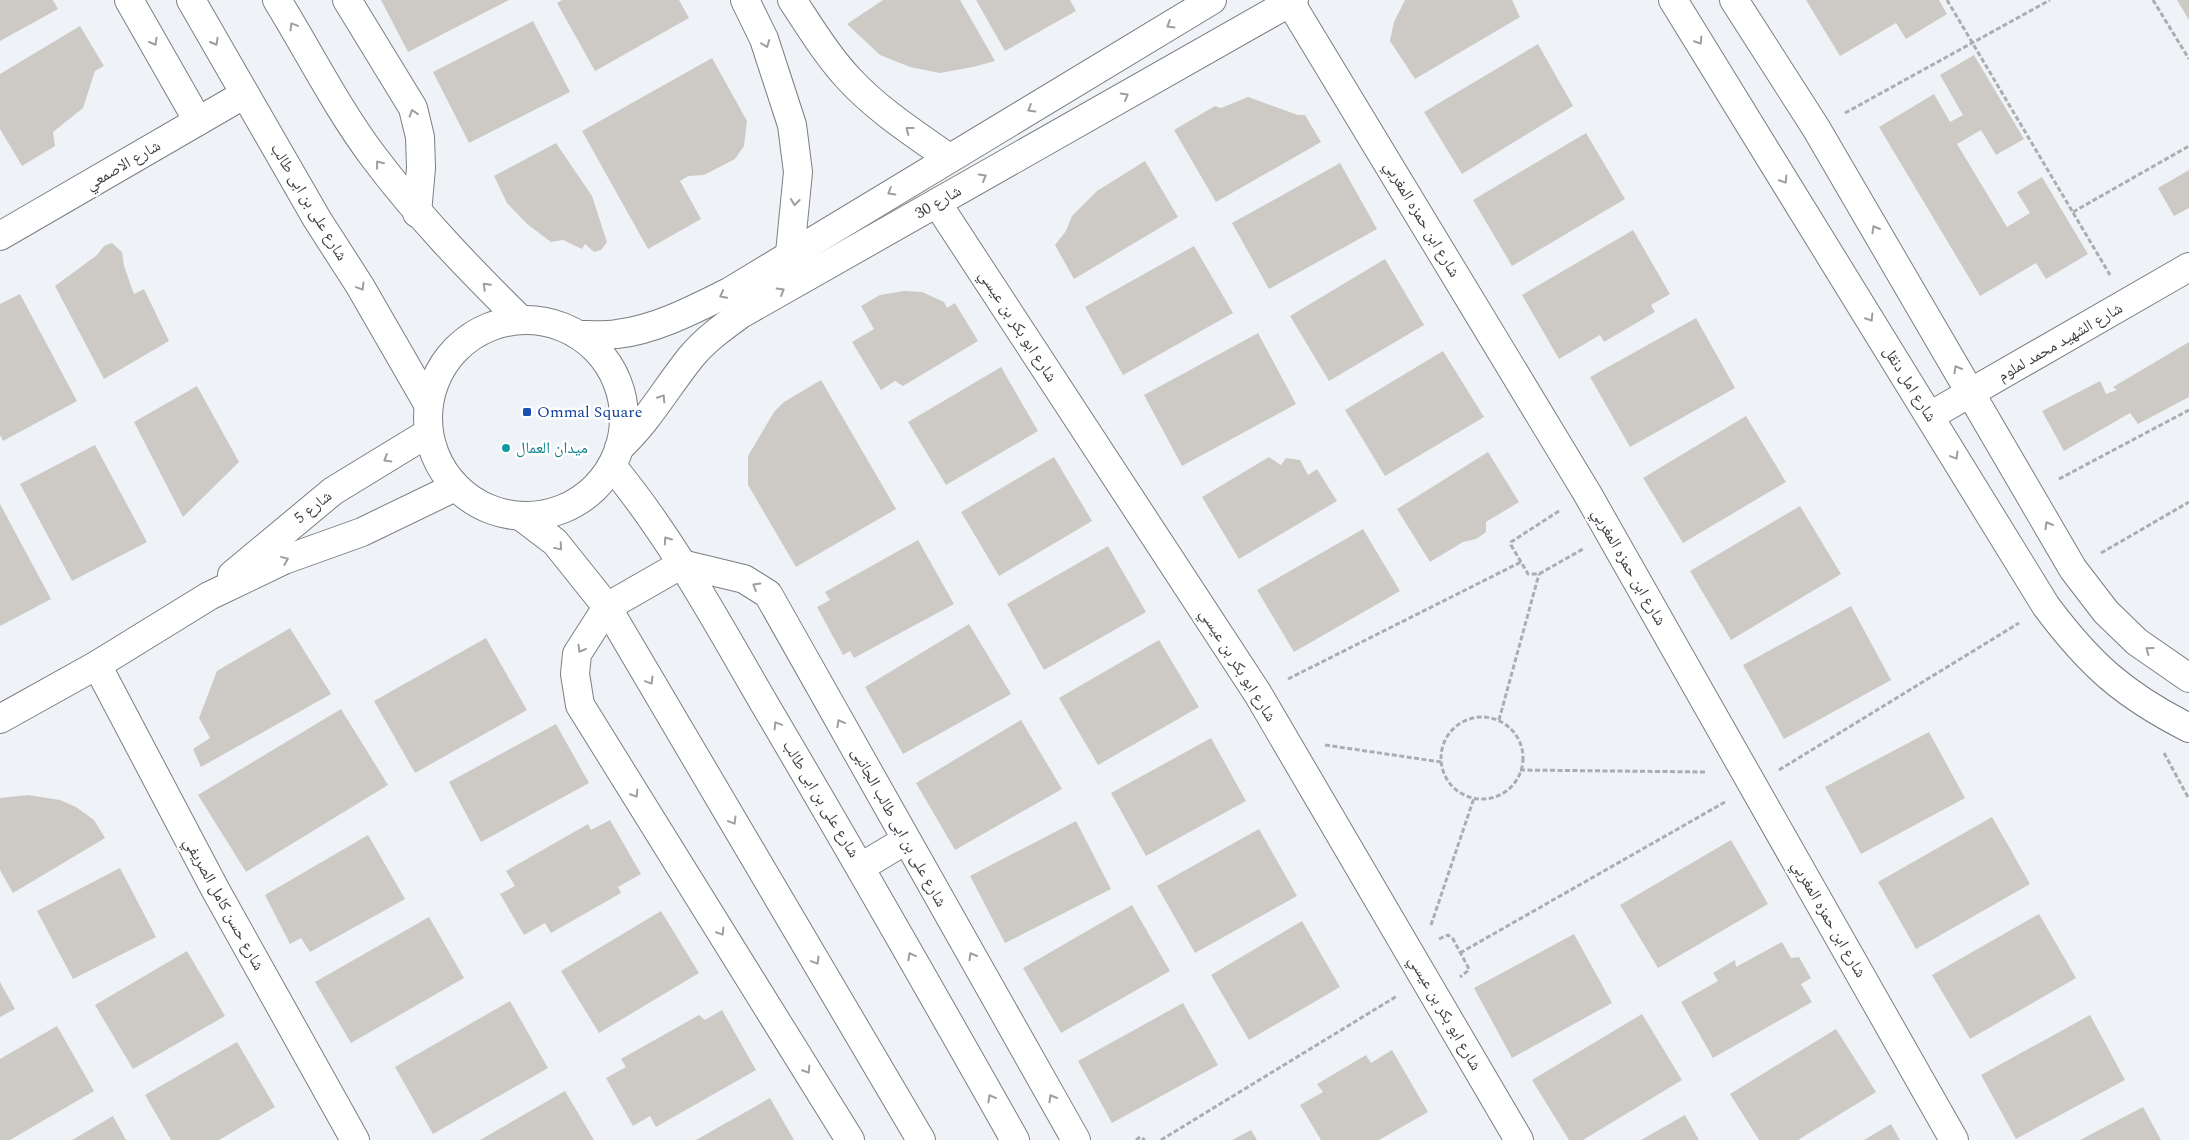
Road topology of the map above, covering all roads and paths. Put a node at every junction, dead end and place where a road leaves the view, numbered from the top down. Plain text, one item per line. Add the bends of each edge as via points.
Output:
1 (129, 0) edge
2 (190, 0) edge
3 (278, 0) edge
4 (347, 0) edge
5 (745, 0) edge
6 (792, 0) edge
7 (1212, 0) edge
8 (1673, 0) edge
9 (1734, 0) edge
10 (1947, 0) edge
11 (2050, 0) edge
12 (2153, 0) edge
13 (1292, 1) edge
14 (1973, 43) junction
15 (2189, 59) edge
16 (245, 94) junction
17 (198, 121) junction
18 (1816, 128) junction
19 (2189, 146) edge
20 (949, 158) junction
21 (938, 203) junction
22 (2073, 212) junction
23 (417, 213) junction
24 (0, 236) edge
25 (790, 254) junction
26 (2189, 267) edge
27 (2127, 303) junction
28 (521, 320) junction
29 (578, 335) junction
30 (1971, 393) junction
31 (428, 404) junction
32 (2189, 410) edge
33 (1930, 416) junction
34 (428, 434) junction
35 (616, 457) junction
36 (455, 487) junction
37 (1587, 493) junction
38 (2030, 495) junction
39 (2189, 502) edge
40 (522, 517) junction
41 (1610, 534) junction
42 (1521, 562) junction
43 (682, 564) junction
44 (2073, 569) junction
45 (1539, 574) junction
46 (209, 596) junction
47 (607, 608) junction
48 (97, 666) junction
49 (2189, 678) edge
50 (1258, 694) junction
51 (0, 719) edge
52 (1499, 720) junction
53 (2189, 728) edge
54 (1285, 738) junction
55 (1441, 762) junction
56 (1520, 770) junction
57 (1745, 772) junction
58 (1474, 798) junction
59 (906, 840) junction
60 (861, 867) junction
61 (1430, 928) dead end
62 (1425, 979) junction
63 (355, 1140) edge
64 (850, 1140) edge
65 (921, 1140) edge
66 (1015, 1140) edge
67 (1076, 1140) edge
68 (1136, 1140) edge
69 (1146, 1140) edge
70 (1161, 1140) edge
71 (1519, 1140) edge
72 (1954, 1140) edge

1 -> 17 street
2 -> 16 street, شارع على بن ابى طالب
23 -> 3 street via 372,155
23 -> 4 street via 420,137 413,108
5 -> 25 street via 764,39 792,125 798,172
20 -> 6 street via 893,118 850,80
7 -> 20 street, شارع 30
8 -> 33 street, شارع امل دنقل
9 - 18 street
10 - 14 path
11 - 14 path
12 - 15 path
21 -> 13 street, شارع 30
13 - 37 street, شارع ابن حمزه المغربي
14 - 18 path
14 - 22 path
16 - 17 street, شارع الاصمعي
16 -> 31 street, شارع على بن ابى طالب
17 - 24 street, شارع الاصمعي
30 -> 18 street
19 - 22 path
20 -> 25 street, شارع 30
35 -> 21 street, شارع 30 via 692,356 723,326
21 - 50 street, شارع ابو بكر بن عيسي
22 - 27 path
28 -> 23 street
25 -> 29 street, شارع 30 via 693,310 617,334
26 - 27 street, شارع الشهيد محمد لملوم
27 - 30 street, شارع الشهيد محمد لملوم
28 - 29 street via 551,323
28 - 31 street via 488,328 460,346 439,372
29 - 35 street via 603,358 619,387 624,421
30 - 33 street, شارع الشهيد محمد لملوم
30 - 38 street
31 - 34 street
32 - 38 path
33 -> 53 street, شارع امل دنقل via 2046,606 2066,633 2101,670 2134,697
34 - 36 street via 438,462
34 -> 46 street, شارع 5 via 333,491
35 - 40 street, شارع 30 via 589,494 557,511
43 -> 35 street, شارع على بن ابى طالب via 632,492
36 - 40 street via 474,502 497,512
46 -> 36 street, شارع 5 via 284,560 362,532
37 - 41 street, شارع ابن حمزه المغربي
37 - 42 path via 1513,539 1511,545
44 -> 38 street
39 - 44 path
40 -> 47 street via 555,542
41 - 45 path
41 - 57 street, شارع ابن حمزه المغربي
42 - 45 path via 1528,574
42 - 50 path
43 - 47 street
59 -> 43 street, شارع على بن ابى طالب الجانبى via 768,594 744,579
60 -> 43 street, شارع على بن ابى طالب
49 -> 44 street via 2137,642 2106,612
45 - 52 path
46 - 48 street, شارع 5
47 -> 64 street via 577,654 575,674 580,705
47 -> 65 street
48 - 51 street, شارع 5
48 - 63 street, شارع حسن كامل الصريفي
50 - 54 street, شارع ابو بكر بن عيسي
52 - 55 path via 1475,718 1453,728 1441,749
52 - 56 path via 1509,727 1522,747
54 - 55 path
54 - 62 street, شارع ابو بكر بن عيسي
55 - 58 path via 1448,781 1464,795
56 - 57 path
56 - 58 path via 1508,789 1486,798
57 - 72 street, شارع ابن حمزه المغربي
58 - 61 path
59 - 60 street
67 -> 59 street, شارع على بن ابى طالب الجانبى
66 -> 60 street, شارع على بن ابى طالب
62 - 70 path
62 - 71 street, شارع ابو بكر بن عيسي
68 - 69 path via 1142,1137

